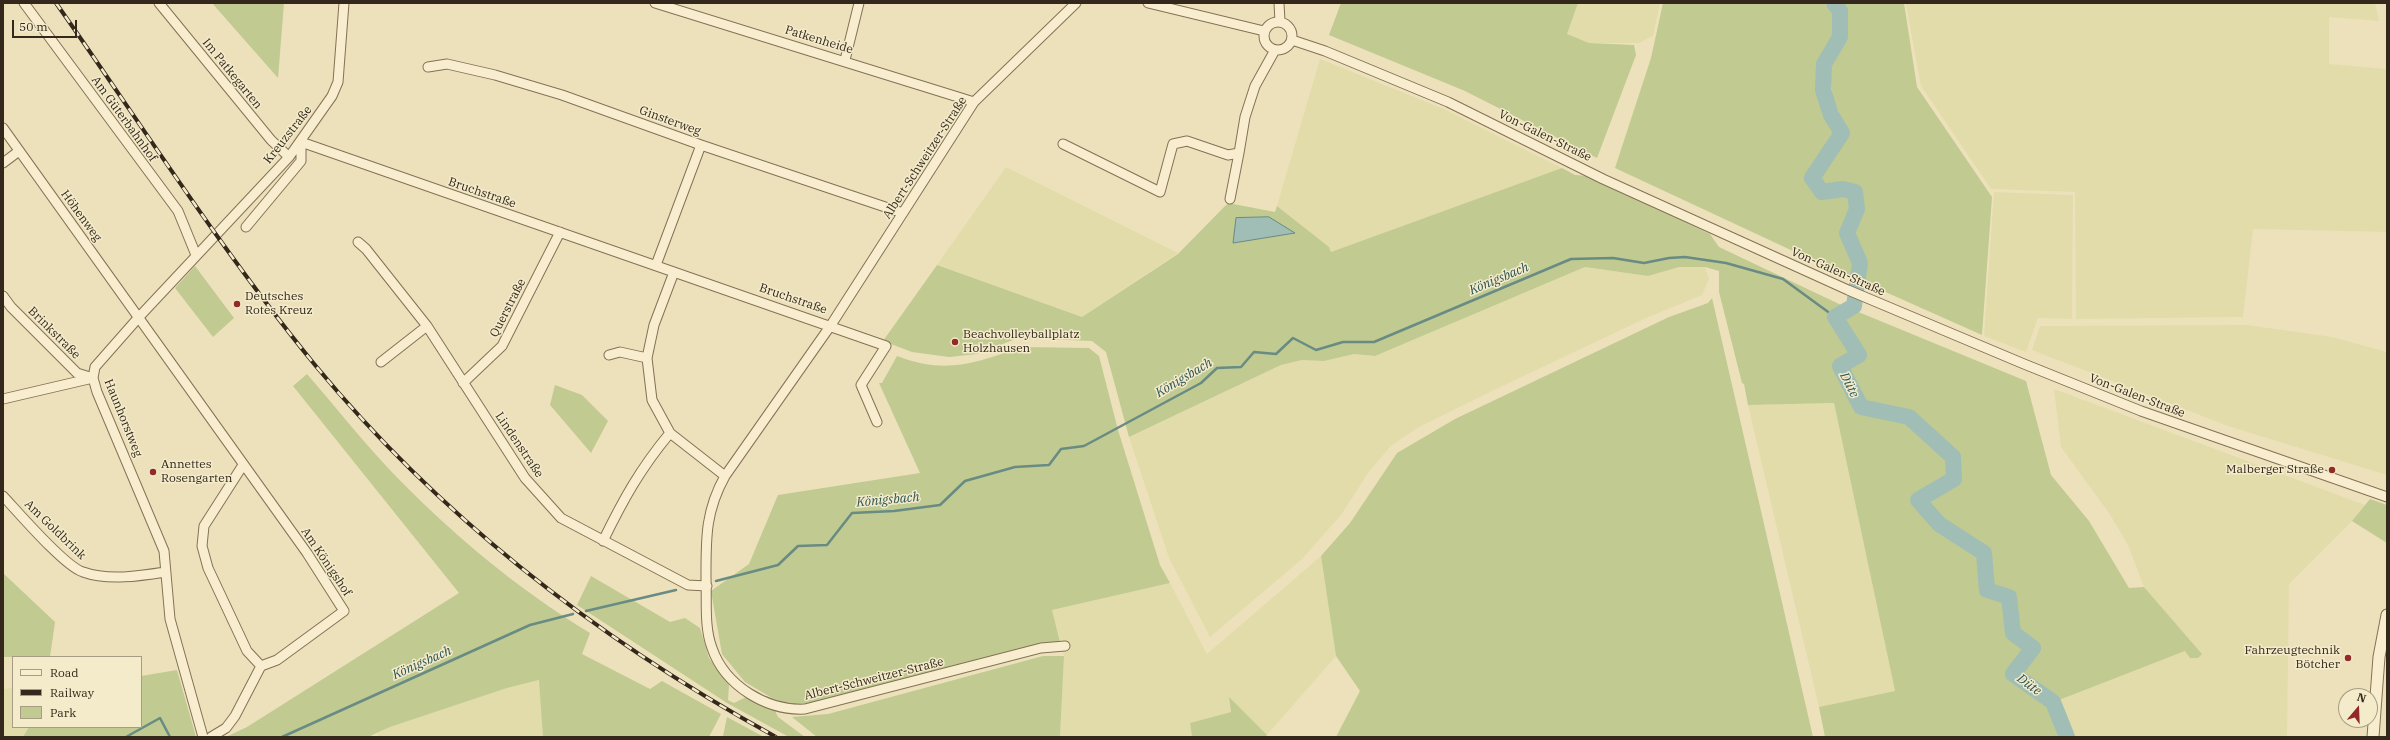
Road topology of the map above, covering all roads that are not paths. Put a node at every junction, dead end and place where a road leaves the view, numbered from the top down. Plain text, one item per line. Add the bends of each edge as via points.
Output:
1 (24, 3) edge
2 (159, 3) edge
3 (344, 3) edge
4 (655, 3) edge
5 (859, 3) edge
6 (1076, 3) edge
7 (1148, 3) edge
8 (1279, 3) edge
9 (1280, 22) junction
10 (1264, 31) junction
11 (1292, 40) junction
12 (1275, 50) junction
13 (845, 60) junction
14 (428, 67) dead end
15 (974, 102) junction
16 (3, 128) edge
17 (301, 142) junction
18 (1063, 144) dead end
19 (701, 145) junction
20 (19, 151) junction
21 (1239, 153) junction
22 (289, 157) junction
23 (3, 163) edge
24 (1230, 199) dead end
25 (902, 213) junction
26 (246, 227) dead end
27 (560, 232) junction
28 (358, 242) dead end
29 (196, 255) junction
30 (656, 265) junction
31 (674, 272) junction
32 (3, 296) edge
33 (139, 317) junction
34 (831, 325) junction
35 (427, 326) junction
36 (609, 355) dead end
37 (647, 358) junction
38 (381, 362) dead end
39 (93, 378) junction
40 (463, 383) junction
41 (3, 399) edge
42 (877, 422) dead end
43 (670, 433) junction
44 (243, 465) junction
45 (725, 476) junction
46 (3, 496) edge
47 (2387, 497) edge
48 (603, 541) junction
49 (165, 572) junction
50 (707, 586) junction
51 (2387, 615) edge
52 (1065, 646) dead end
53 (261, 666) junction
54 (203, 737) edge
55 (211, 737) edge
56 (2373, 737) edge

1 - 29 street, Am Güterbahnhof via 178,211
2 - 22 street, Im Patkegarten via 271,140
3 - 17 street, Kreuzstraße via 338,82 332,96
4 - 13 street, Patkenheide
5 - 13 street
6 - 15 street, Albert-Schweitzer-Straße
7 - 10 street
8 - 9 street
9 - 10 street via 1268,25
9 - 11 street via 1292,31
10 - 12 street via 1264,39 1268,46
11 - 12 street via 1282,50
11 - 47 street, Von-Galen-Straße via 1448,102 1603,179 1864,297 2141,411
12 - 21 street via 1255,86 1245,117
13 - 15 street, Patkenheide
14 - 19 street, Ginsterweg via 446,64 495,75 562,95
15 - 25 street, Albert-Schweitzer-Straße
16 - 20 street, Höhenweg
17 - 22 street, Kreuzstraße
17 - 26 street via 301,161
17 - 27 street, Bruchstraße
18 - 21 street via 1160,192 1173,144 1187,140 1228,155
19 - 25 street, Ginsterweg
19 - 30 street
20 - 23 street
20 - 33 street, Höhenweg
21 - 24 street
22 - 29 street, Kreuzstraße
25 - 34 street, Albert-Schweitzer-Straße
27 - 30 street, Bruchstraße
27 - 40 street, Querstraße via 502,346
28 - 35 street, Lindenstraße
29 - 33 street, Haunhorstweg
30 - 31 street, Bruchstraße
31 - 34 street, Bruchstraße
31 - 37 street via 654,325
32 - 39 street, Brinkstraße via 77,373
33 - 39 street, Haunhorstweg via 95,367
33 - 44 street, Am Königshof
34 - 42 street via 886,346 861,384
34 - 45 street, Albert-Schweitzer-Straße
35 - 38 street
35 - 40 street, Lindenstraße
36 - 37 street via 620,352
37 - 43 street via 652,400
39 - 41 street
39 - 49 street, Haunhorstweg via 164,551
40 - 48 street, Lindenstraße via 525,478 561,518
43 - 45 street
43 - 48 street via 646,462 622,501
44 - 53 street via 204,526 202,546 208,568 246,651
44 - 53 street, Am Königshof via 307,553 344,611 277,660
45 - 50 street, Albert-Schweitzer-Straße via 707,521
46 - 49 street, Am Goldbrink via 62,558 82,572 95,575 138,576
48 - 50 street, Lindenstraße via 688,585
49 - 54 street, Haunhorstweg via 170,619
50 - 52 street, Albert-Schweitzer-Straße via 707,625 712,649 724,670 740,688 775,707 788,710 834,703 1041,648
51 - 56 street via 2379,657
53 - 55 street via 235,716 226,728

